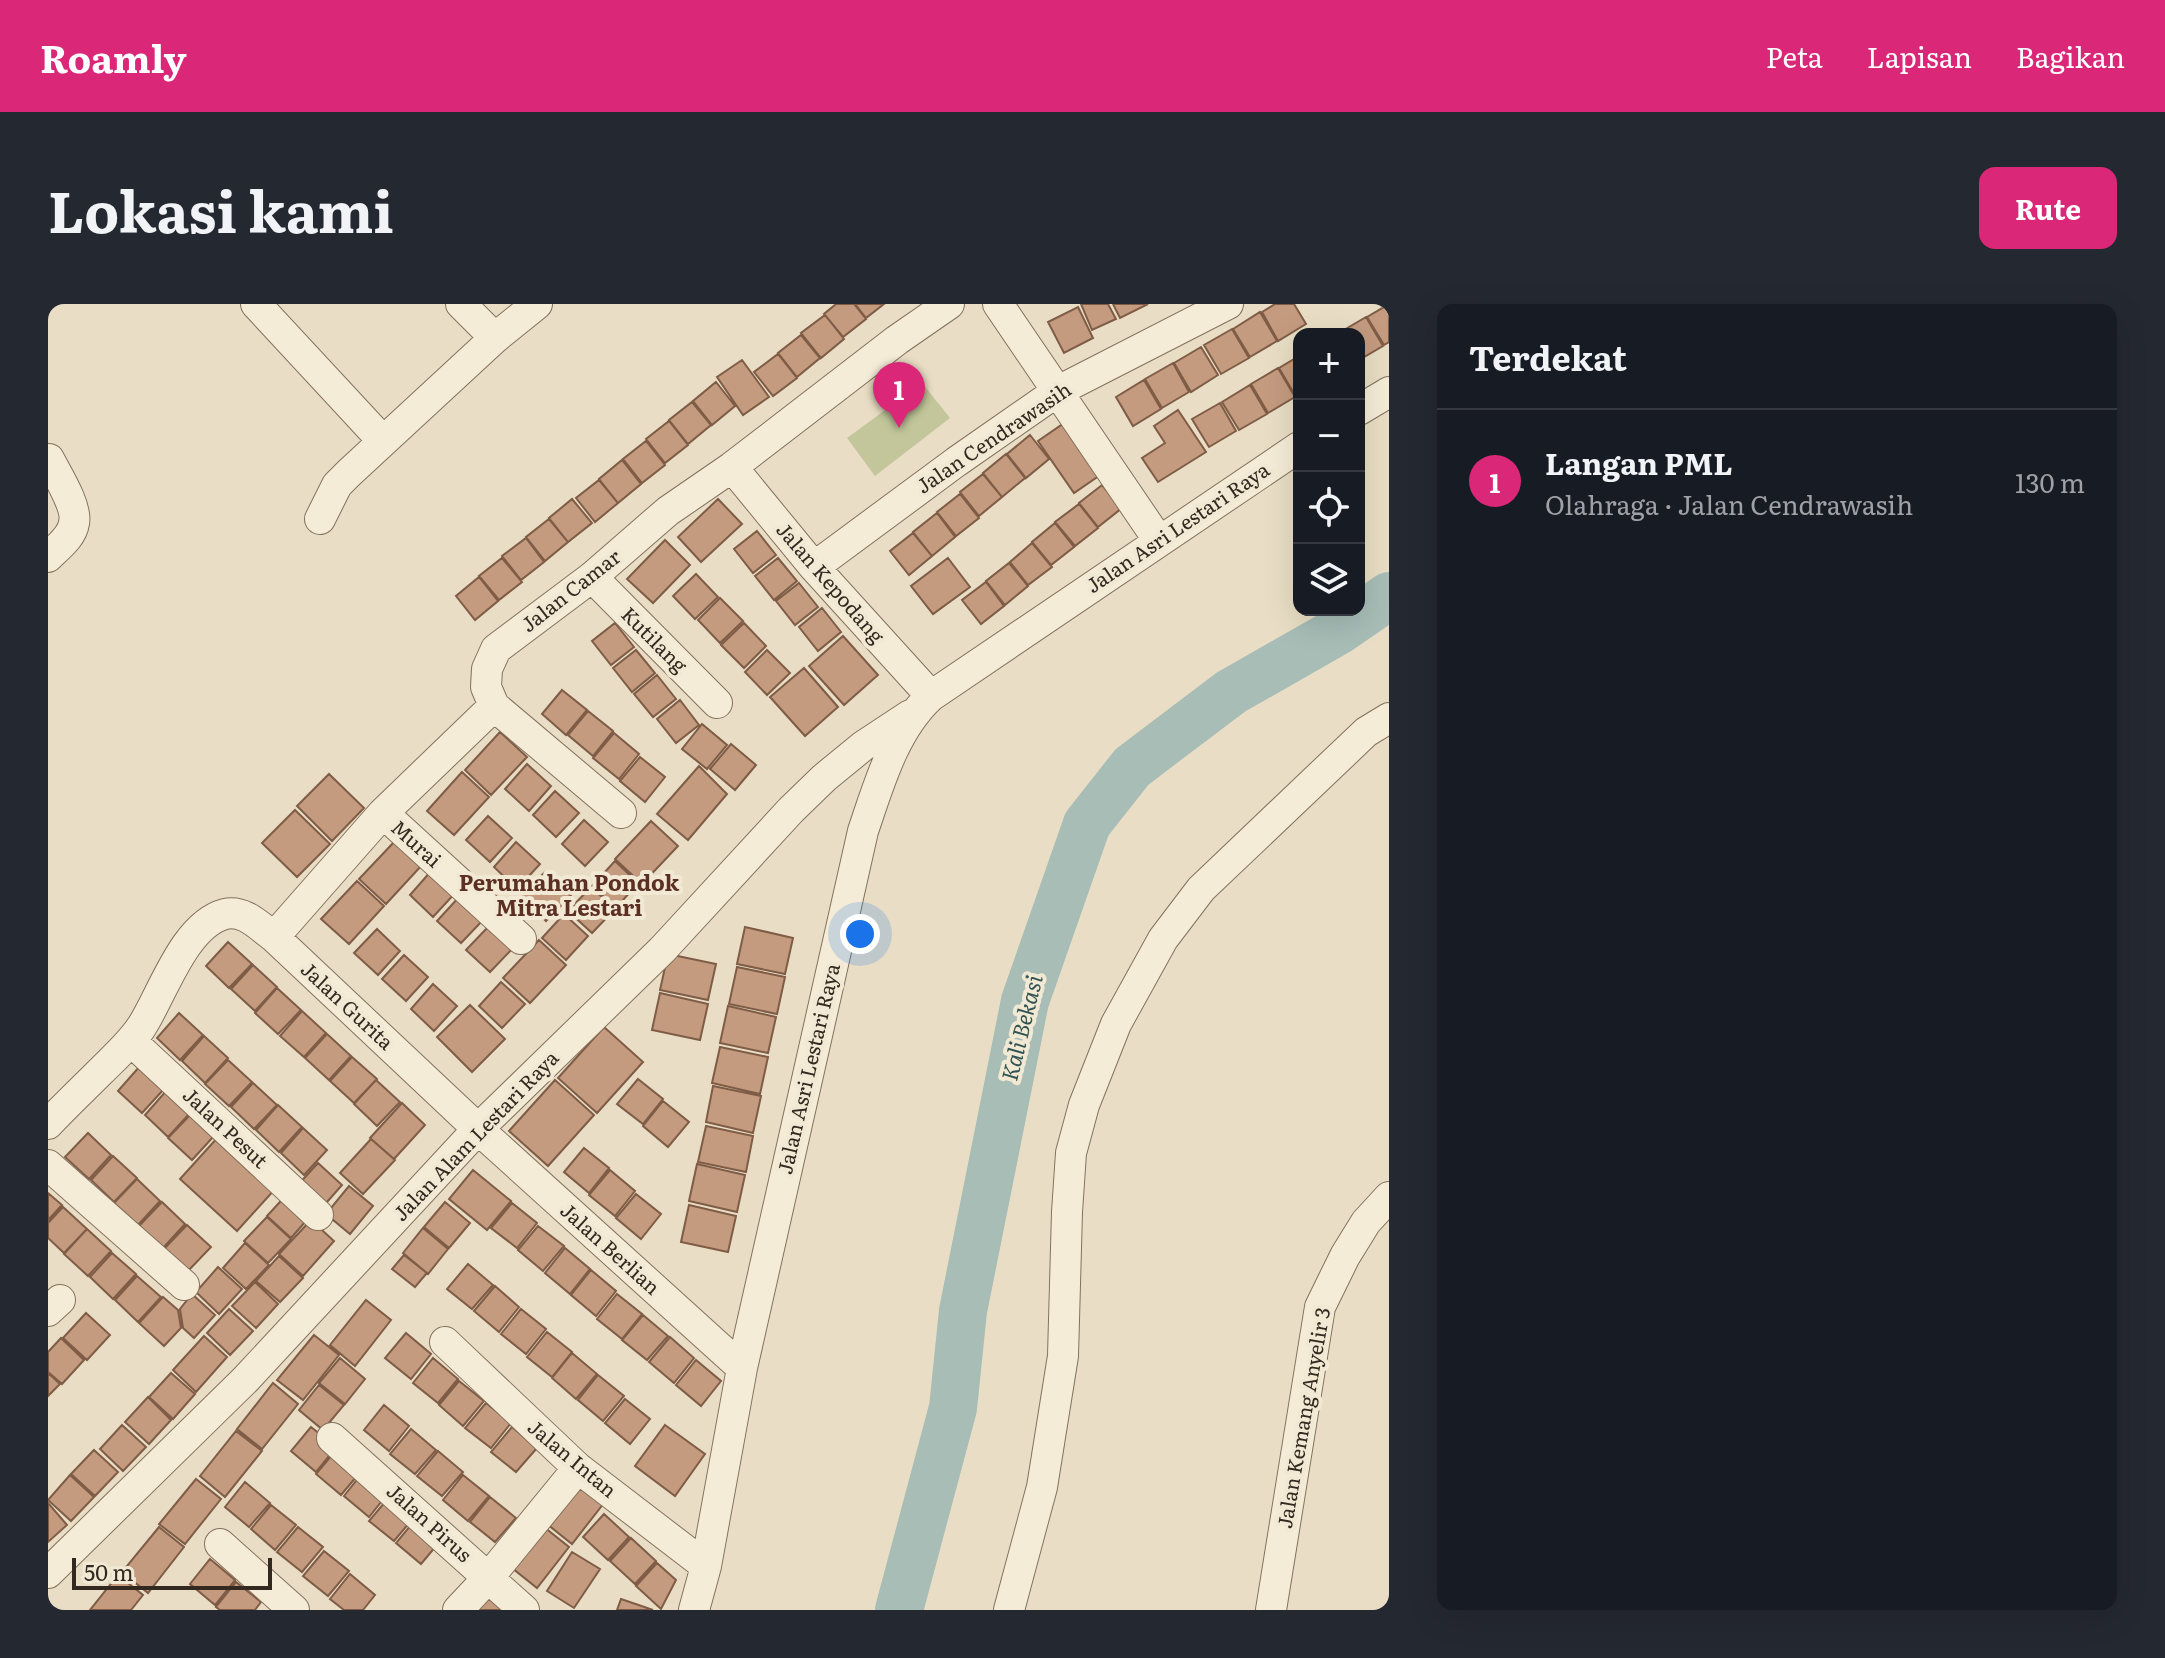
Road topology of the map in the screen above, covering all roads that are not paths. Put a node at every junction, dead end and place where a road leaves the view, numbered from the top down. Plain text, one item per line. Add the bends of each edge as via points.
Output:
1 (256, 304) edge
2 (461, 304) edge
3 (537, 304) edge
4 (949, 304) edge
5 (998, 304) edge
6 (1228, 304) edge
7 (495, 338) junction
8 (1058, 391) junction
9 (1389, 392) edge
10 (1365, 406) edge
11 (383, 441) junction
12 (1293, 451) edge
13 (49, 459) edge
14 (732, 467) junction
15 (320, 519) dead end
16 (1159, 541) junction
17 (48, 557) edge
18 (814, 567) junction
19 (592, 577) junction
20 (717, 703) dead end
21 (923, 704) junction
22 (494, 706) junction
23 (1389, 718) edge
24 (383, 813) junction
25 (621, 813) dead end
26 (274, 937) junction
27 (521, 939) dead end
28 (131, 1041) junction
29 (48, 1124) edge
30 (478, 1129) junction
31 (48, 1165) edge
32 (1389, 1197) edge
33 (318, 1215) dead end
34 (184, 1285) dead end
35 (445, 1342) dead end
36 (742, 1368) junction
37 (332, 1438) dead end
38 (578, 1468) junction
39 (220, 1544) dead end
40 (706, 1566) junction
41 (48, 1573) edge
42 (489, 1577) junction
43 (294, 1610) edge
44 (458, 1610) edge
45 (524, 1610) edge
46 (694, 1610) edge
47 (1009, 1610) edge
48 (1271, 1610) edge

1 - 11 street
2 - 7 street
3 - 7 street
4 - 14 street, Jalan Camar
5 - 8 street
6 - 8 street, Jalan Cendrawasih
7 - 11 street
8 - 16 street
8 - 18 street, Jalan Cendrawasih
9 - 10 street
11 - 15 street via 337,485
12 - 16 street, Jalan Asri Lestari Raya
13 - 17 street via 75,512 67,538
14 - 18 street, Jalan Kepodang
14 - 19 street, Jalan Camar via 668,511
16 - 21 street, Jalan Asri Lestari Raya
18 - 21 street, Jalan Kepodang
19 - 20 street, Kutilang
19 - 22 street, Jalan Camar via 496,649 486,687
21 - 30 street, Jalan Alam Lestari Raya via 824,778 662,950
21 - 36 street, Jalan Asri Lestari Raya via 882,775 863,831
22 - 24 street
22 - 25 street
23 - 47 street via 1366,732 1201,889 1163,939 1116,1024 1071,1153 1063,1356 1042,1487
24 - 26 street
24 - 27 street, Murai
26 - 28 street, Jalan Gurita via 245,915 223,914 205,925 190,941
26 - 30 street, Jalan Gurita
28 - 29 street
28 - 33 street, Jalan Pesut
30 - 36 street, Jalan Berlian
30 - 41 street, Jalan Alam Lestari Raya via 245,1380
31 - 34 street
32 - 48 street, Jalan Kemang Anyelir 3 via 1366,1222 1320,1307
35 - 38 street, Jalan Intan
36 - 40 street, Jalan Asri Lestari Raya
37 - 42 street, Jalan Pirus
38 - 40 street, Jalan Intan
38 - 42 street
39 - 43 street
40 - 46 street, Jalan Asri Lestari Raya
42 - 44 street
42 - 45 street, Jalan Pirus

